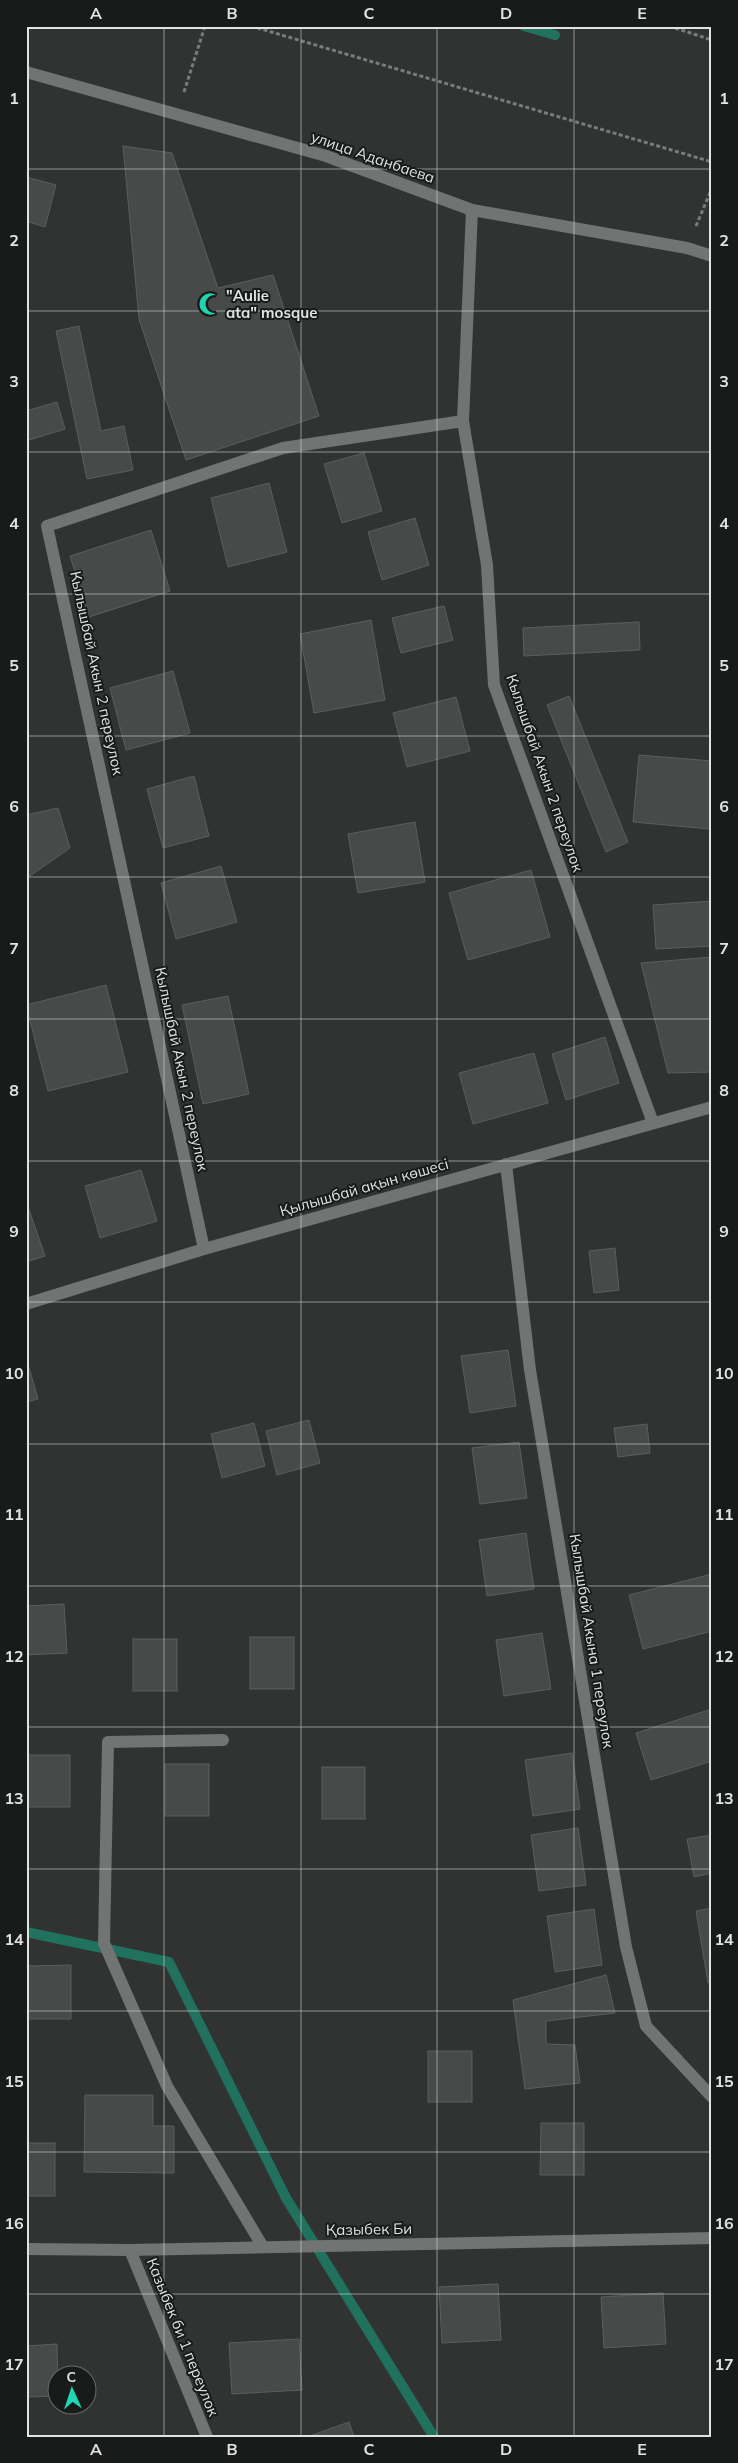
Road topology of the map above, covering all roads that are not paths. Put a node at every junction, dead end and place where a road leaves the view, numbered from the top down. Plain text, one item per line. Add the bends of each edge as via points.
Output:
1 (26, 72) edge
2 (472, 210) junction
3 (712, 256) edge
4 (464, 421) junction
5 (712, 1107) edge
6 (653, 1123) junction
7 (506, 1164) junction
8 (204, 1248) junction
9 (26, 1304) edge
10 (223, 1740) dead end
11 (712, 2096) edge
12 (712, 2238) edge
13 (263, 2247) junction
14 (26, 2249) edge
15 (130, 2250) junction
16 (206, 2437) edge

1 - 2 street, улица Аданбаева via 326,156
2 - 3 street, улица Аданбаева via 688,248
2 - 4 street, Кылышбай Акын 2 переулок
4 - 6 street, Кылышбай Акын 2 переулок via 487,565 494,685
4 - 8 street, Кылышбай Акын 2 переулок via 283,448 47,526
5 - 6 street, Қылышбай ақын көшесі
6 - 7 street, Қылышбай ақын көшесі
7 - 8 street, Қылышбай ақын көшесі
7 - 11 street, Кылышбай Акына 1 переулок via 530,1370 626,1947 646,2026
8 - 9 street, Қылышбай ақын көшесі
10 - 13 street via 108,1742 104,1943 167,2086
12 - 13 street, Қазыбек Би
13 - 15 street, Қазыбек Би
14 - 15 street, Қазыбек Би
15 - 16 street, Казыбек би 1 переулок

